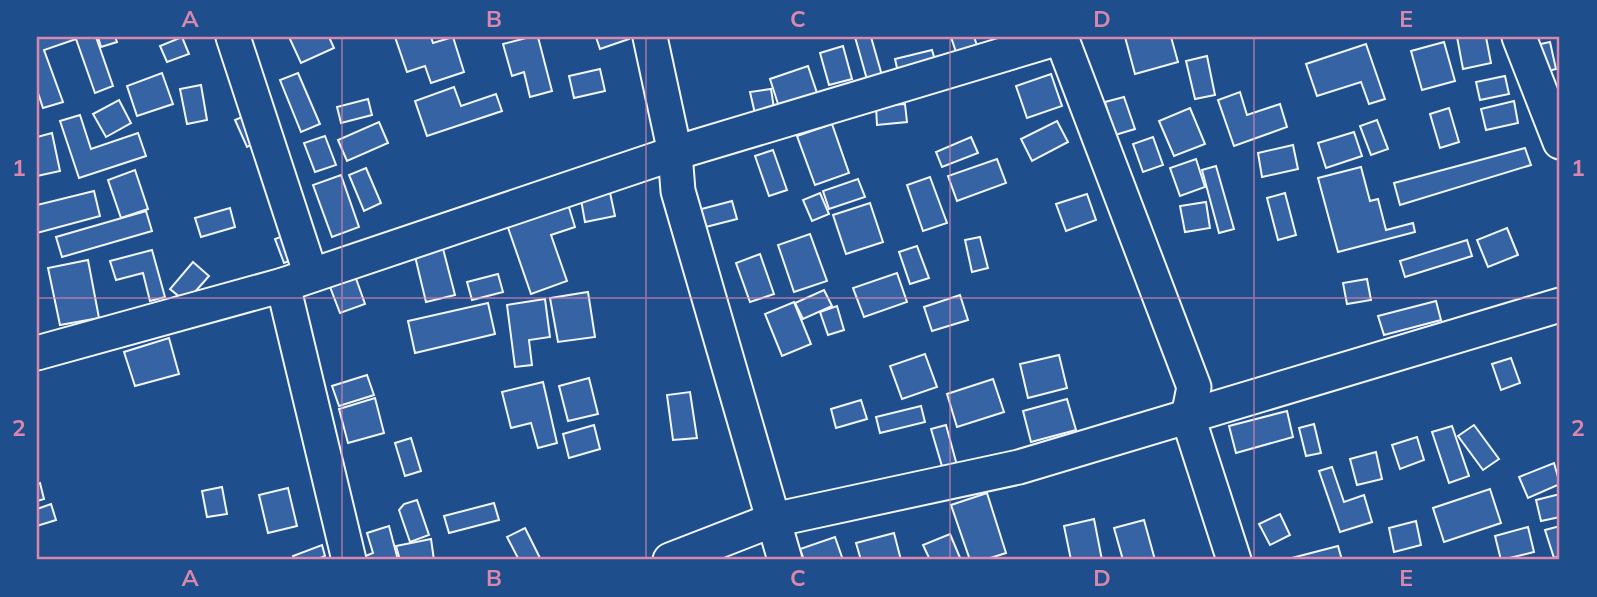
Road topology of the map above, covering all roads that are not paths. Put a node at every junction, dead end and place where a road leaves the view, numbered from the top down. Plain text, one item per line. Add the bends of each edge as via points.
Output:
1 (233, 37) edge
2 (650, 37) edge
3 (1061, 37) edge
4 (1519, 37) edge
5 (1560, 142) edge
6 (675, 153) junction
7 (297, 280) junction
8 (1560, 305) edge
9 (37, 353) edge
10 (1188, 417) junction
11 (773, 520) junction
12 (349, 560) edge
13 (670, 560) edge
14 (785, 560) edge
15 (1234, 560) edge

1 - 7 street
2 - 6 street
3 - 6 street
3 - 10 street via 1194,387
4 - 5 street
6 - 7 street
6 - 11 street via 678,191
7 - 9 street
7 - 12 street
8 - 10 street
10 - 11 street via 1018,467
10 - 15 street
11 - 13 street
11 - 14 street

